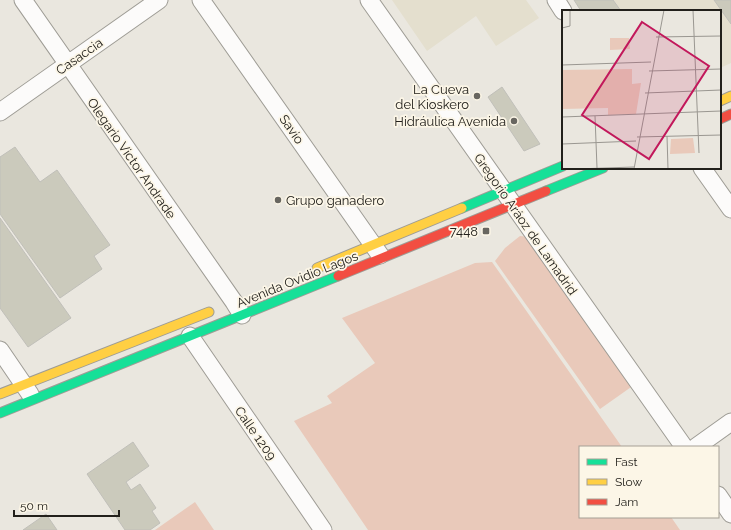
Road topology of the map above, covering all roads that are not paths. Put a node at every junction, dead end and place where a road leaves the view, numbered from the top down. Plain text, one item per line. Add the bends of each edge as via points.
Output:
1 (23, 0) edge
2 (159, 0) edge
3 (201, 0) edge
4 (369, 0) edge
5 (556, 0) edge
6 (562, 10) edge
7 (67, 65) junction
8 (731, 96) edge
9 (721, 101) edge
10 (0, 112) edge
11 (731, 114) edge
12 (721, 119) edge
13 (562, 167) edge
14 (600, 169) edge
15 (703, 169) edge
16 (508, 198) junction
17 (731, 209) edge
18 (378, 252) junction
19 (310, 271) dead end
20 (233, 306) junction
21 (190, 336) junction
22 (0, 350) edge
23 (24, 385) junction
24 (0, 394) edge
25 (33, 400) junction
26 (0, 413) edge
27 (731, 422) edge
28 (683, 446) edge
29 (697, 446) edge
30 (719, 496) edge
31 (731, 514) edge
32 (323, 530) edge

1 - 7 street, Olegario Victor Andrade
2 - 7 street, Casaccia
3 - 18 street, Savio
4 - 16 street, Gregorio Aráoz de Lamadrid
5 - 6 street
7 - 10 street, Casaccia
7 - 20 street, Olegario Victor Andrade
8 - 9 main road
11 - 12 main road
13 - 16 main road, Avenida Ovidio Lagos
14 - 16 main road, Avenida Ovidio Lagos
15 - 17 street
16 - 18 main road, Avenida Ovidio Lagos
16 - 18 main road, Avenida Ovidio Lagos
16 - 28 street, Gregorio Aráoz de Lamadrid
18 - 19 main road, Avenida Ovidio Lagos
18 - 20 main road, Avenida Ovidio Lagos
20 - 21 main road, Avenida Ovidio Lagos
20 - 23 main road, Avenida Ovidio Lagos
21 - 25 main road, Avenida Ovidio Lagos
21 - 32 street, Calle 1209
22 - 23 street
23 - 24 main road, Avenida Ovidio Lagos
23 - 25 street
25 - 26 main road, Avenida Ovidio Lagos
27 - 29 street
30 - 31 street

